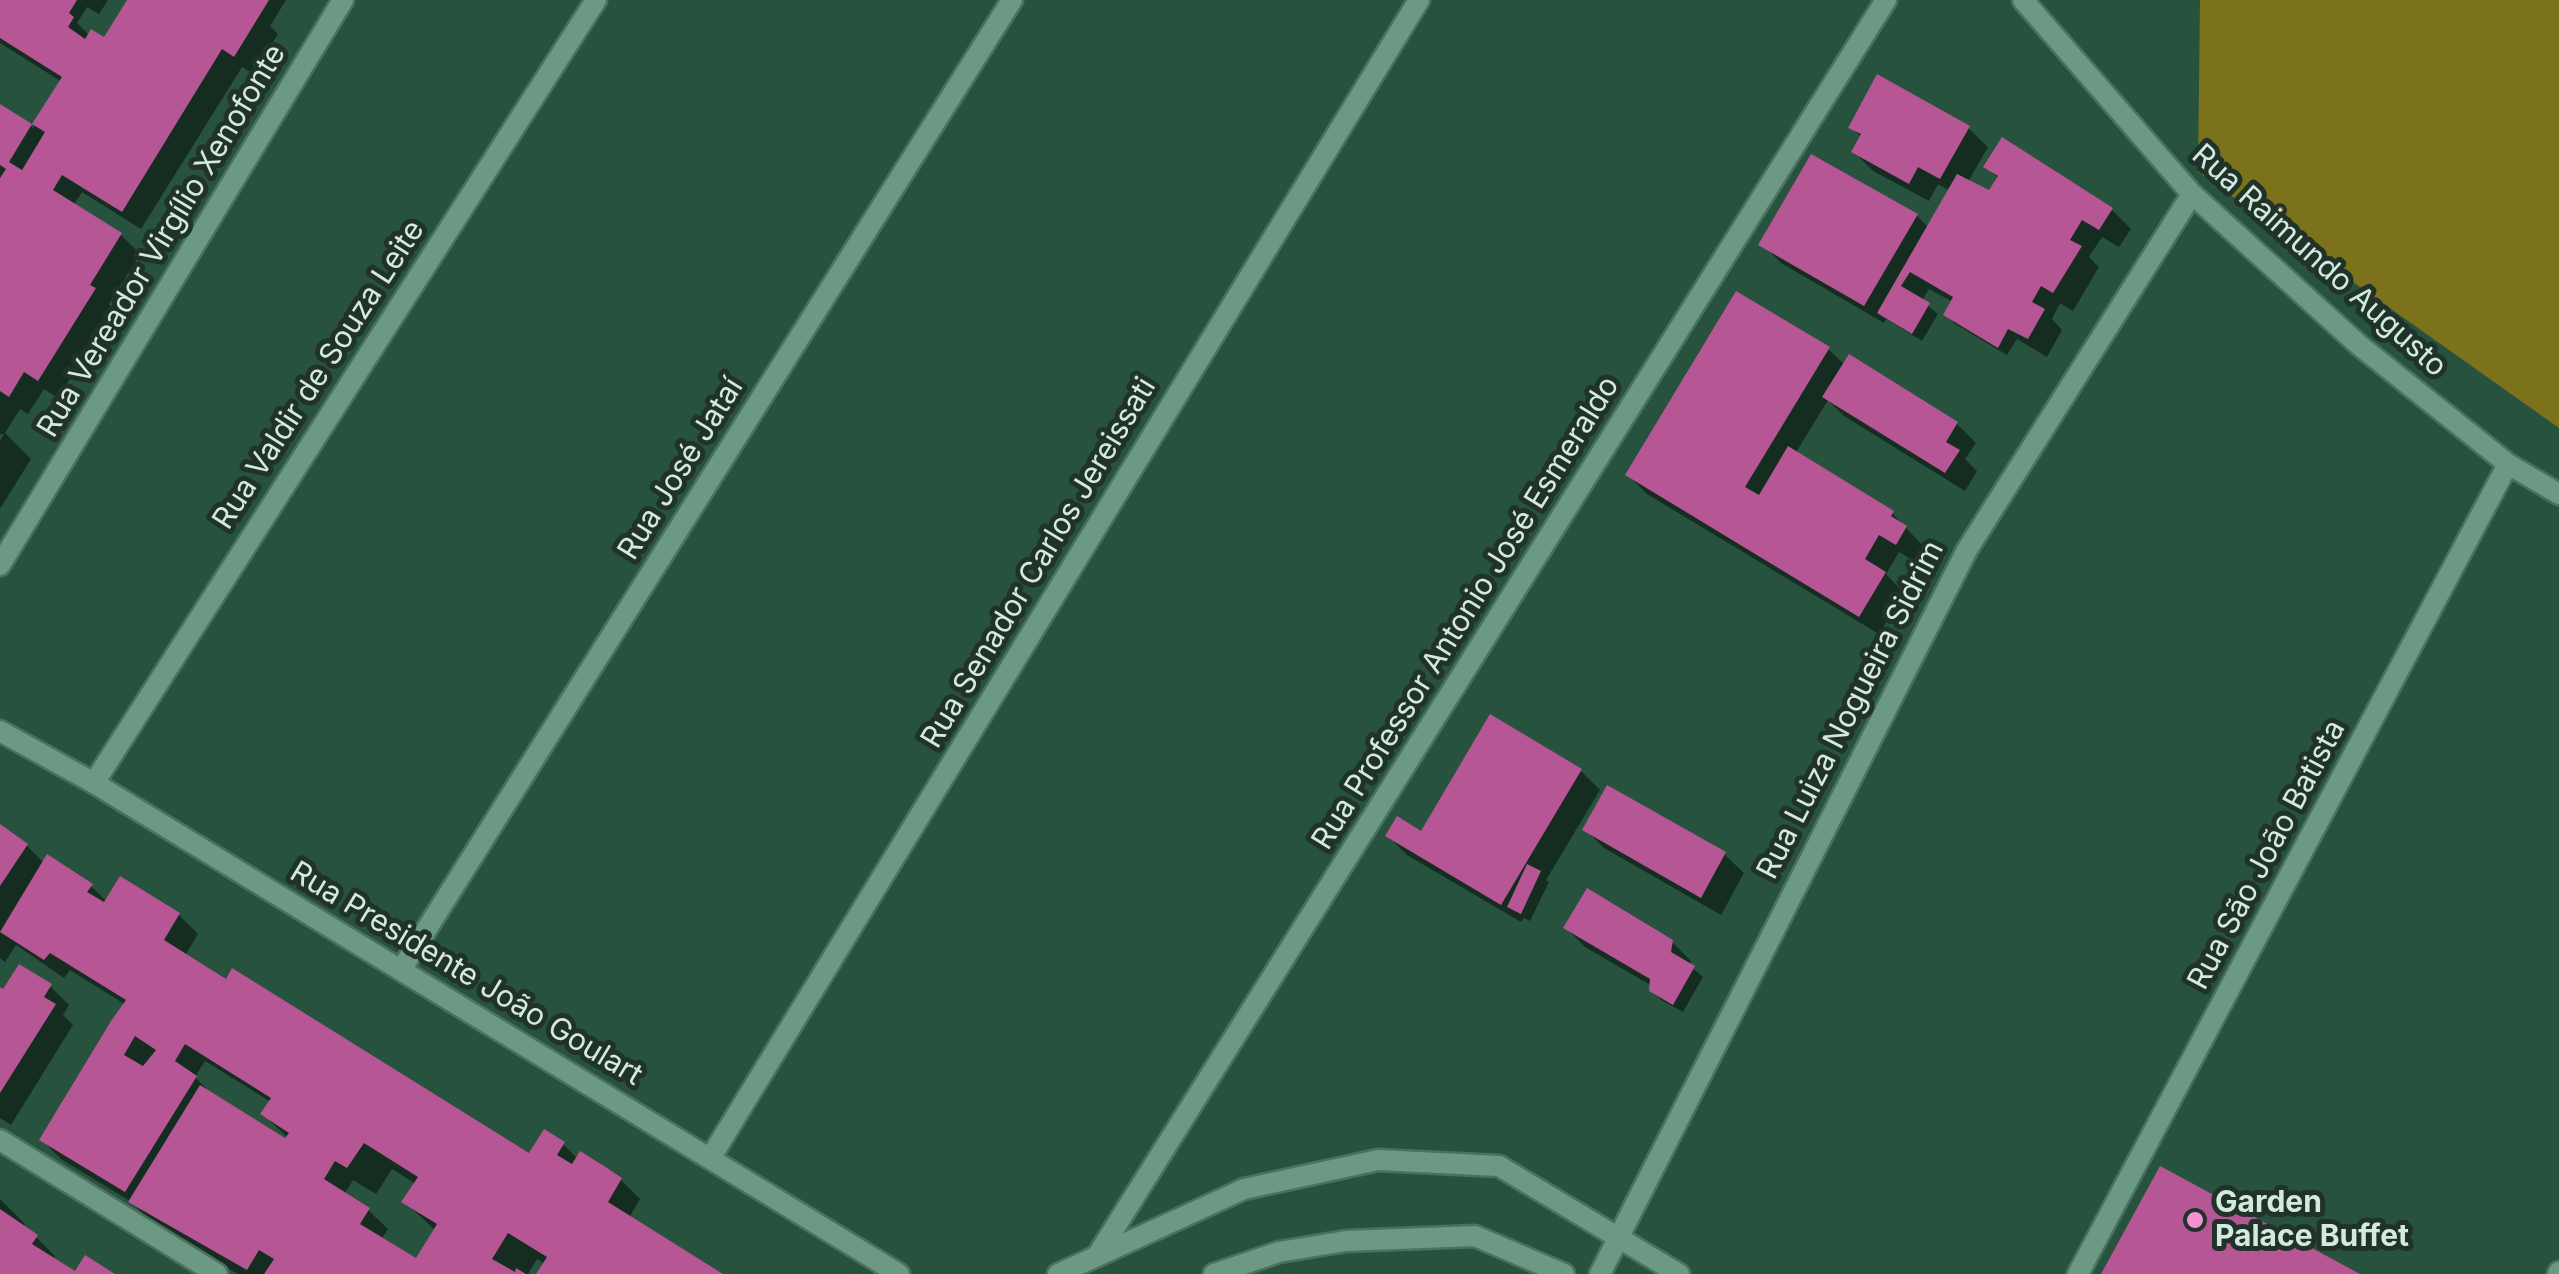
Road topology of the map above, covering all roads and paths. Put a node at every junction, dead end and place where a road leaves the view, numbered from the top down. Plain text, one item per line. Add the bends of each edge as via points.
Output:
1 (343, 0) edge
2 (596, 0) edge
3 (1012, 0) edge
4 (1420, 0) edge
5 (1886, 0) edge
6 (2023, 0) edge
7 (2192, 194) junction
8 (2508, 464) junction
9 (2559, 494) edge
10 (0, 565) edge
11 (0, 731) edge
12 (94, 783) junction
13 (401, 970) junction
14 (0, 1140) edge
15 (711, 1158) junction
16 (1618, 1238) junction
17 (1097, 1256) junction
18 (217, 1274) edge
19 (899, 1274) edge
20 (1058, 1274) edge
21 (1214, 1274) edge
22 (1564, 1274) edge
23 (1600, 1274) edge
24 (1679, 1274) edge
25 (2078, 1274) edge

1 - 10 street, Rua Vereador Virgílio Xenofonte
2 - 12 street, Rua Valdir de Souza Leite
3 - 13 street, Rua José Jataí
4 - 15 street, Rua Senador Carlos Jereissati
5 - 17 street, Rua Professor Antonio José Esmeraldo
6 - 7 street, Rua Raimundo Augusto
7 - 8 street, Rua Raimundo Augusto via 2358,345
7 - 16 street, Rua Luiza Nogueira Sidrim via 1966,550
8 - 9 street, Rua Raimundo Augusto
8 - 25 street, Rua São João Batista
11 - 12 street, Rua Presidente João Goulart
12 - 13 street, Rua Presidente João Goulart
13 - 15 street, Rua Presidente João Goulart
14 - 18 street
15 - 19 street, Rua Presidente João Goulart
16 - 17 street via 1498,1166 1378,1160 1244,1189
16 - 23 street, Rua Luiza Nogueira Sidrim
16 - 24 street
17 - 20 street
21 - 22 street via 1279,1252 1346,1242 1475,1236

